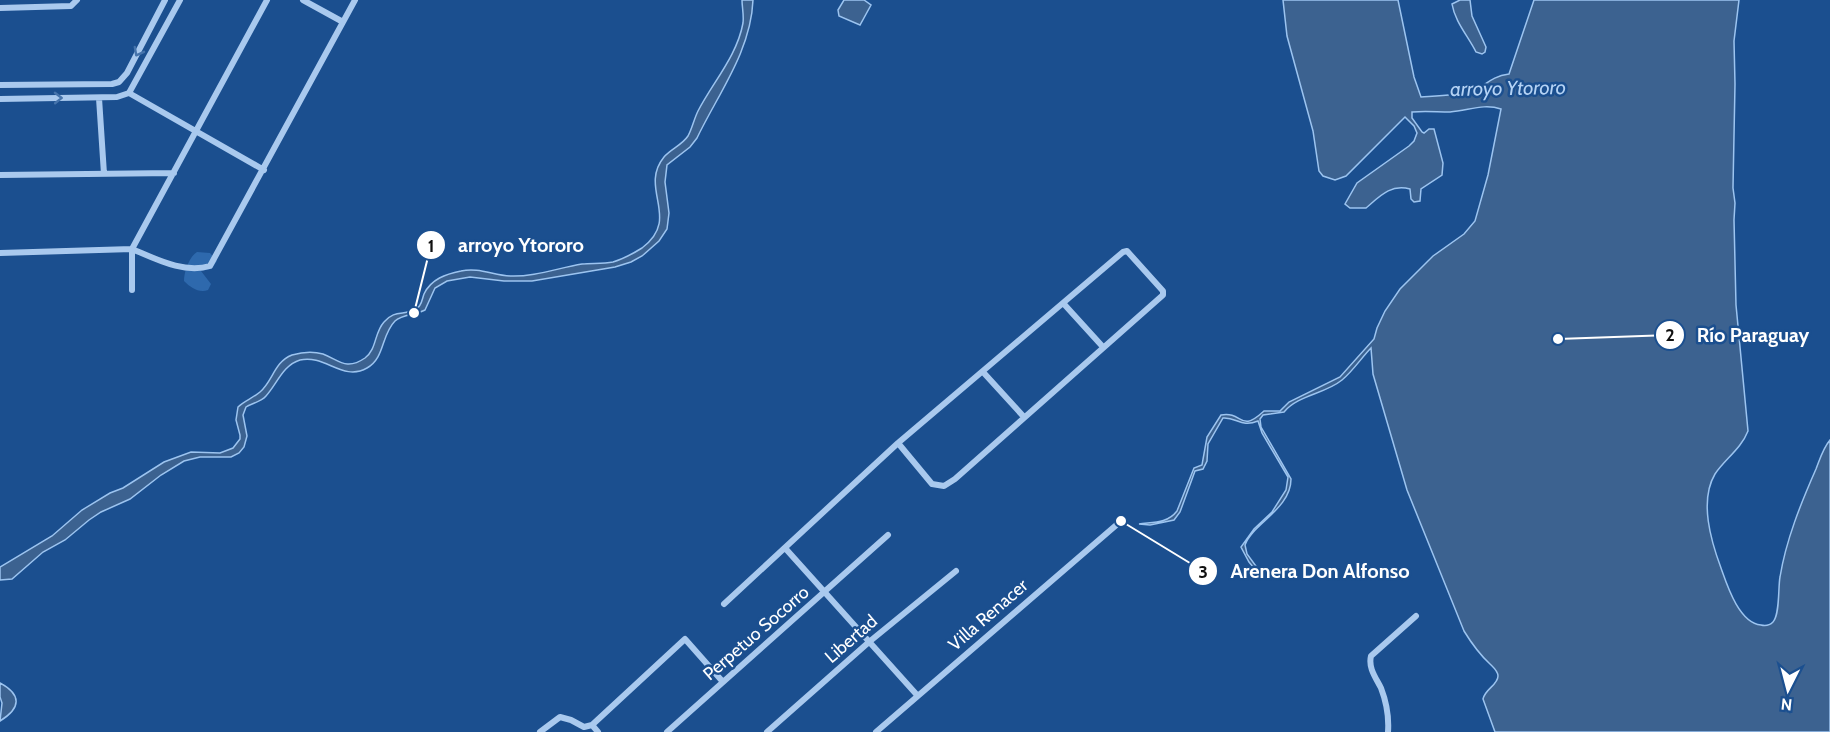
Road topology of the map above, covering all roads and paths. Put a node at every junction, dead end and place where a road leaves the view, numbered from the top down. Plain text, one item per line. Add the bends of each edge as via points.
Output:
1 (77, 0) edge
2 (165, 0) edge
3 (180, 0) edge
4 (267, 0) edge
5 (303, 0) edge
6 (355, 0) edge
7 (0, 8) edge
8 (343, 22) junction
9 (123, 79) junction
10 (115, 83) junction
11 (0, 85) edge
12 (131, 91) junction
13 (119, 97) junction
14 (99, 98) junction
15 (0, 99) edge
16 (196, 131) junction
17 (264, 170) junction
18 (174, 173) junction
19 (104, 174) junction
20 (0, 175) edge
21 (132, 249) junction
22 (0, 253) edge
23 (132, 290) dead end
24 (1063, 303) junction
25 (1103, 347) junction
26 (983, 372) junction
27 (1024, 417) junction
28 (898, 443) junction
29 (1121, 521) dead end
30 (888, 535) dead end
31 (785, 548) junction
32 (956, 570) dead end
33 (825, 592) junction
34 (724, 604) dead end
35 (1416, 616) dead end
36 (869, 642) junction
37 (723, 682) junction
38 (917, 695) junction
39 (592, 725) junction
40 (540, 732) edge
41 (598, 732) edge
42 (667, 732) edge
43 (767, 732) edge
44 (876, 732) edge
45 (1388, 732) edge

1 - 7 street via 71,6
2 -> 9 street
3 - 12 street
4 - 16 street
5 - 8 street
6 - 8 street
8 - 17 street
9 - 10 street
9 - 12 street
10 - 11 street
10 - 13 street
12 - 13 street
12 - 16 street
13 - 14 street
15 -> 14 street
14 - 19 street
16 - 17 street
16 - 18 street
17 - 21 street via 210,266 186,268
18 - 19 street
18 - 21 street
19 - 20 street
21 - 22 street
21 - 23 street
24 - 25 street
24 - 25 street via 1125,251 1163,291
24 - 26 street
25 - 27 street
26 - 27 street
26 - 28 street
27 - 28 street via 944,486 933,484
28 - 31 street
29 - 38 street, Villa Renacer
30 - 33 street, Perpetuo Socorro
31 - 33 street
31 - 34 street
32 - 36 street, Libertad
33 - 36 street
33 - 37 street, Perpetuo Socorro
35 - 45 street via 1371,656
36 - 38 street
36 - 43 street, Libertad
37 - 39 street via 685,639
37 - 42 street, Perpetuo Socorro
38 - 44 street, Villa Renacer
39 - 40 street via 584,727 560,717
39 - 41 street

